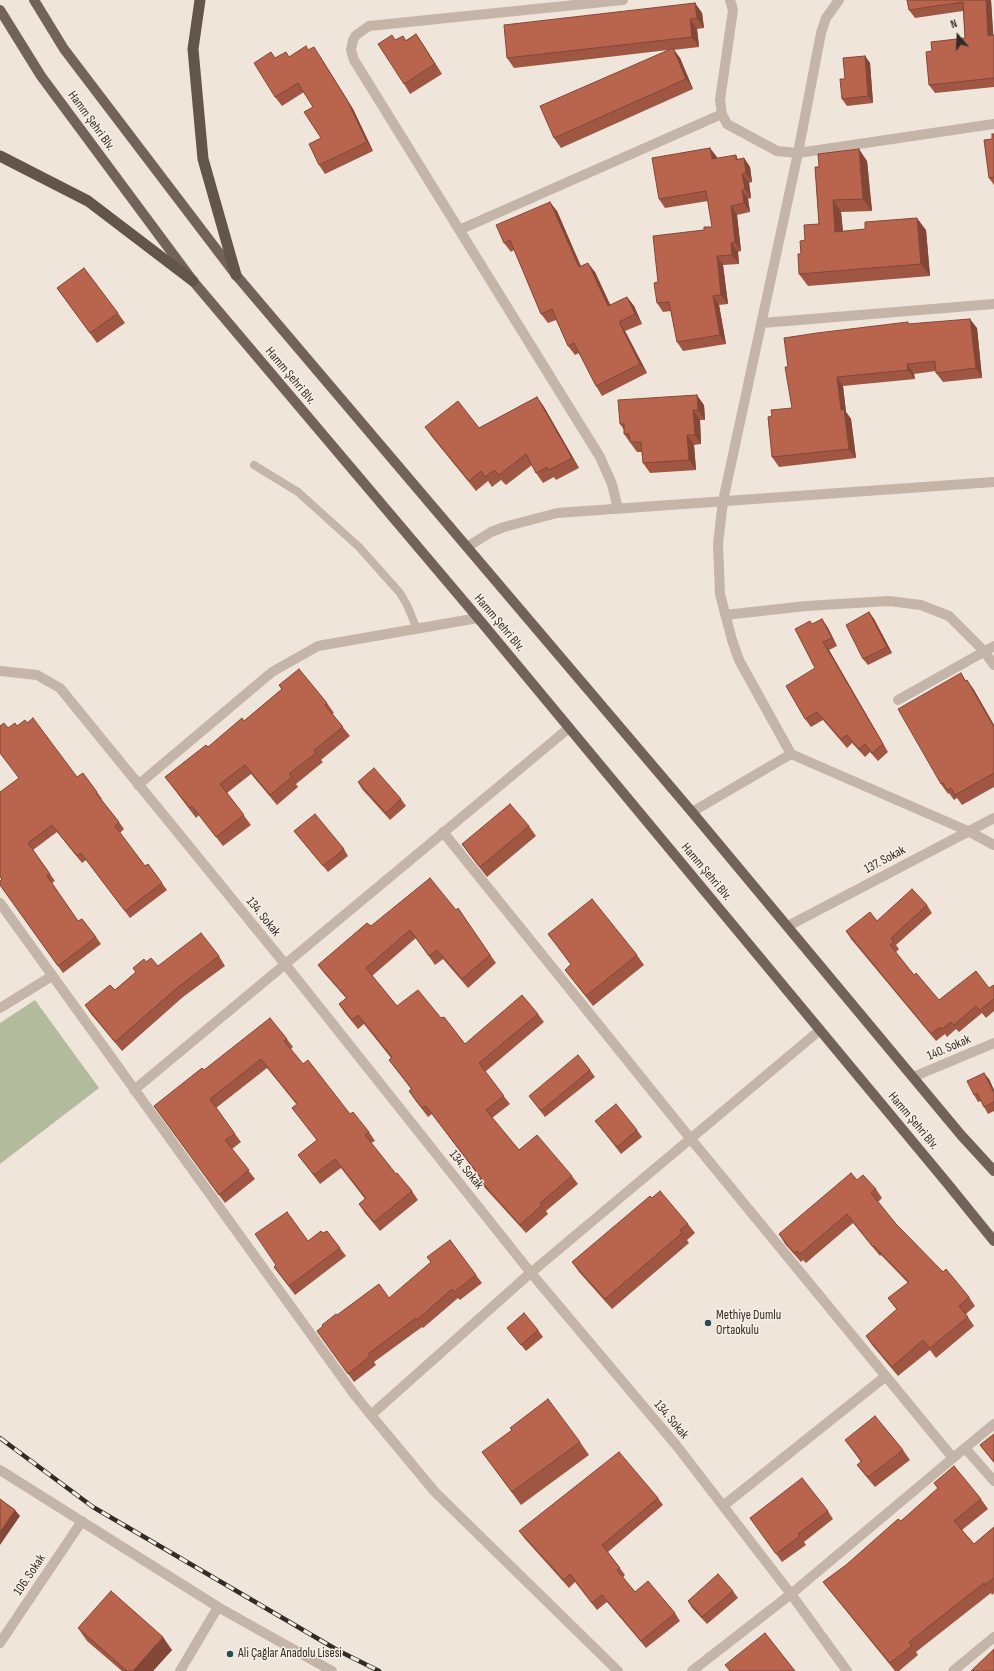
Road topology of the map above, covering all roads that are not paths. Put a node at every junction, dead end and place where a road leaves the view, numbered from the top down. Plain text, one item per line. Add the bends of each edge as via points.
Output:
1 (34, 0) edge
2 (200, 0) edge
3 (623, 0) edge
4 (730, 0) edge
5 (839, 0) edge
6 (0, 10) edge
7 (722, 114) junction
8 (994, 124) edge
9 (798, 154) junction
10 (0, 156) edge
11 (459, 230) junction
12 (236, 275) junction
13 (192, 281) junction
14 (994, 304) edge
15 (762, 323) junction
16 (254, 465) dead end
17 (994, 482) edge
18 (723, 501) junction
19 (618, 509) junction
20 (467, 547) junction
21 (725, 616) junction
22 (478, 618) junction
23 (417, 629) junction
24 (994, 646) edge
25 (984, 651) junction
26 (994, 665) edge
27 (0, 672) edge
28 (898, 700) dead end
29 (569, 728) junction
30 (791, 754) junction
31 (138, 785) junction
32 (692, 812) junction
33 (994, 818) edge
34 (968, 831) junction
35 (443, 832) junction
36 (994, 845) edge
37 (0, 903) edge
38 (788, 926) junction
39 (285, 964) junction
40 (52, 976) junction
41 (0, 1008) edge
42 (820, 1030) junction
43 (994, 1043) edge
44 (914, 1077) junction
45 (134, 1090) junction
46 (690, 1138) junction
47 (994, 1172) edge
48 (994, 1241) edge
49 (531, 1273) junction
50 (886, 1376) junction
51 (371, 1415) junction
52 (994, 1424) edge
53 (965, 1448) junction
54 (953, 1458) junction
55 (0, 1471) edge
56 (994, 1481) edge
57 (723, 1506) junction
58 (82, 1521) junction
59 (791, 1594) junction
60 (218, 1607) junction
61 (994, 1637) edge
62 (0, 1643) edge
63 (180, 1671) edge
64 (332, 1671) edge
65 (618, 1671) edge
66 (692, 1671) edge
67 (847, 1671) edge
68 (953, 1671) edge

1 - 12 main road, Hamm Şehri Blv. via 64,49
2 - 12 highway via 193,49 203,159
3 - 11 street via 369,26 356,35 351,45 354,60
4 - 7 street via 733,10 720,100
5 - 9 street via 826,18 821,33
6 - 13 main road, Hamm Şehri Blv. via 41,76
7 - 9 street via 728,124 777,151
7 - 11 street
8 - 9 street
9 - 15 street
10 - 13 highway via 88,201
11 - 19 street via 600,457 612,484
12 - 20 main road, Hamm Şehri Blv.
13 - 22 main road, Hamm Şehri Blv.
14 - 15 street
15 - 18 street
16 - 23 lane via 298,492 359,547 400,593
17 - 18 street
18 - 19 street
18 - 21 street via 718,544 720,594
19 - 20 street via 557,513 537,517 491,532
20 - 32 main road, Hamm Şehri Blv.
21 - 25 street via 806,606 889,601 921,605 949,616
21 - 30 street via 739,660
22 - 23 street
22 - 29 main road, Hamm Şehri Blv.
23 - 31 street via 318,646 272,672
24 - 25 street
25 - 26 street
25 - 28 street
27 - 31 street, 134. Sokak via 37,674 60,688
29 - 35 street
29 - 42 main road, Hamm Şehri Blv.
30 - 32 street
30 - 34 street
31 - 39 street, 134. Sokak
32 - 38 main road, Hamm Şehri Blv.
33 - 34 street, 137. Sokak
34 - 36 street
34 - 38 street, 137. Sokak
35 - 39 street
35 - 46 street
37 - 40 street
38 - 44 main road, Hamm Şehri Blv.
39 - 45 street
39 - 49 street, 134. Sokak
40 - 41 street
40 - 45 street
42 - 46 street
42 - 48 main road, Hamm Şehri Blv.
43 - 44 street, 140. Sokak
44 - 47 main road, Hamm Şehri Blv.
45 - 51 street
46 - 49 street
46 - 50 street
49 - 51 street
49 - 57 street, 134. Sokak via 676,1445
50 - 54 street
50 - 57 street
51 - 65 street via 435,1492
52 - 53 street
53 - 54 street
53 - 56 street
54 - 59 street
55 - 58 street
57 - 59 street, 134. Sokak
58 - 60 street
58 - 62 street, 106. Sokak
59 - 66 street
59 - 67 street, 134. Sokak
60 - 63 street
60 - 64 street
61 - 68 street

